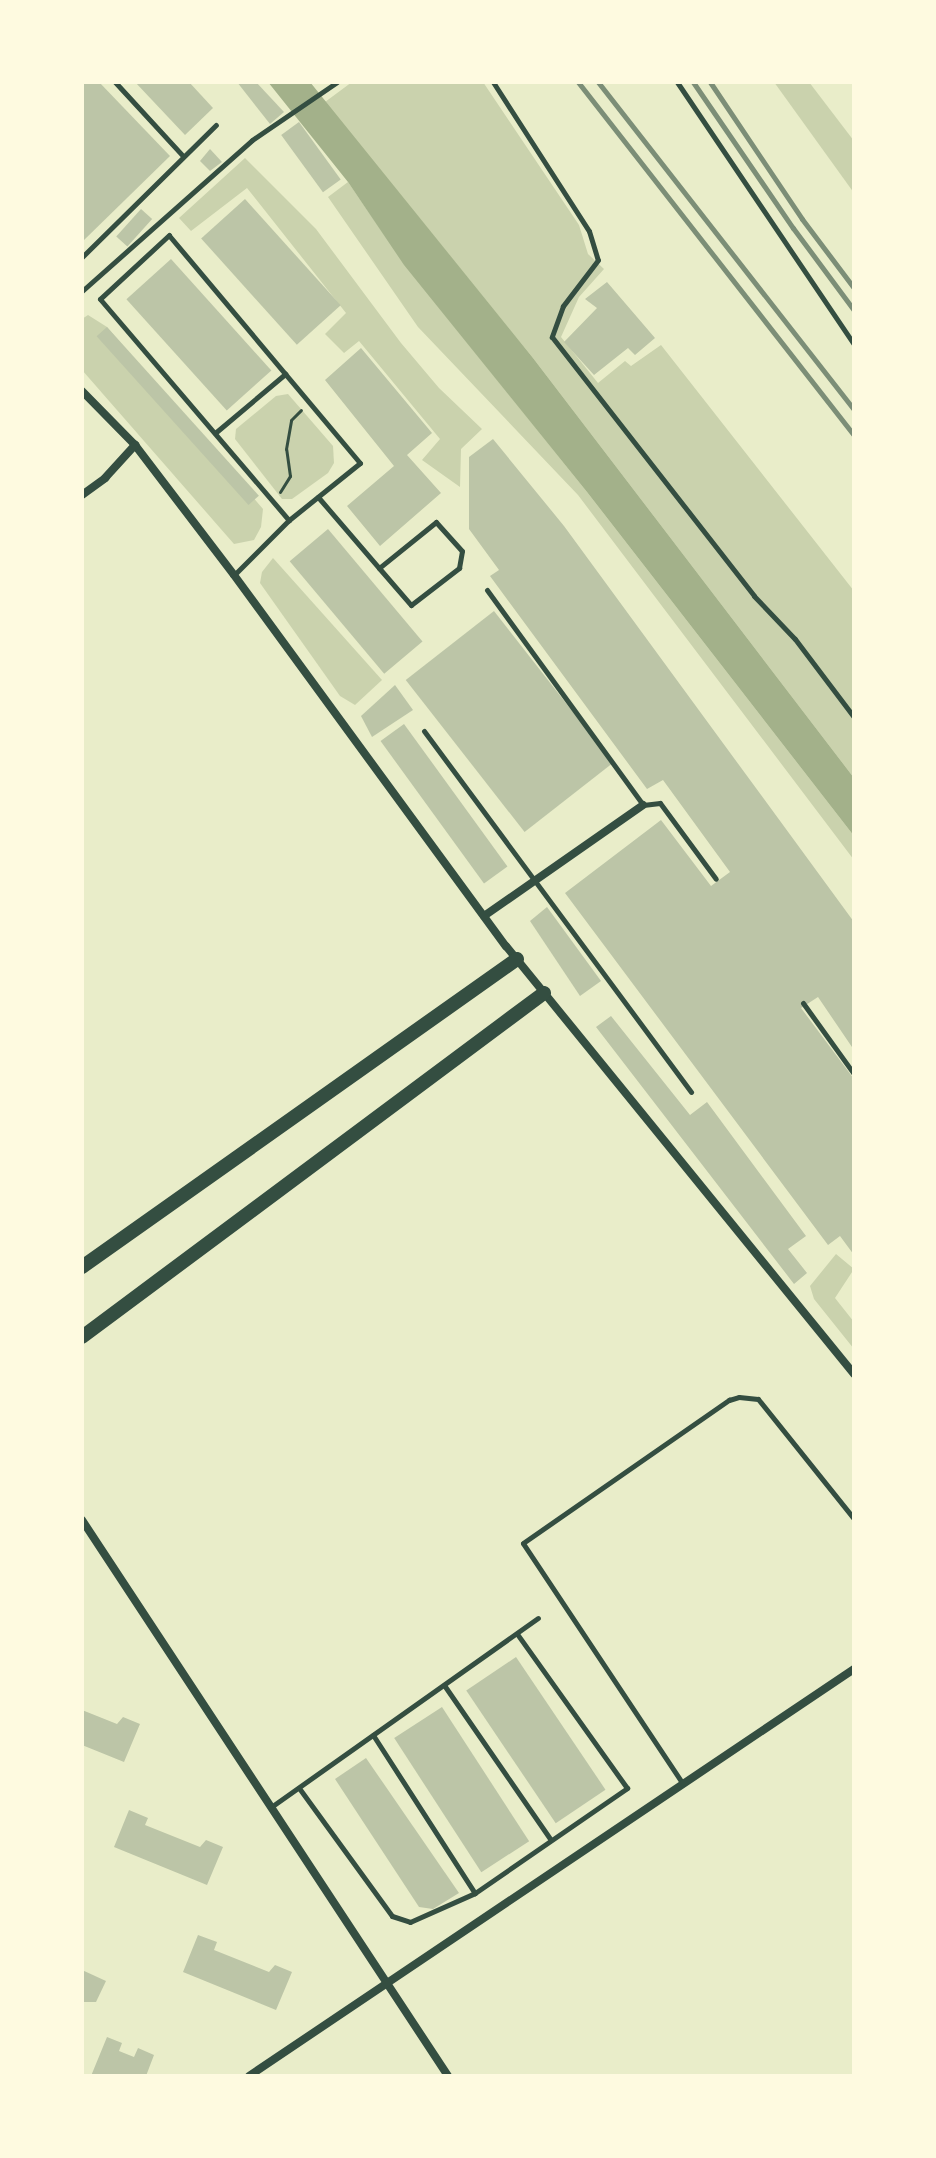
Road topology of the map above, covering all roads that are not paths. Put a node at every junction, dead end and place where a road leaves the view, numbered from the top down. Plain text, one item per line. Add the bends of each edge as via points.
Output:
1 (115, 82) edge
2 (337, 82) edge
3 (493, 82) edge
4 (677, 82) edge
5 (216, 125) dead end
6 (183, 156) junction
7 (82, 257) edge
8 (82, 291) edge
9 (854, 344) edge
10 (285, 374) junction
11 (82, 391) edge
12 (215, 433) junction
13 (135, 445) junction
14 (82, 495) edge
15 (318, 497) junction
16 (289, 520) junction
17 (379, 568) junction
18 (234, 575) junction
19 (487, 590) dead end
20 (854, 717) edge
21 (424, 731) dead end
22 (643, 805) junction
23 (716, 879) dead end
24 (536, 880) junction
25 (484, 916) junction
26 (517, 959) junction
27 (544, 993) junction
28 (803, 1003) dead end
29 (854, 1074) edge
30 (691, 1092) dead end
31 (82, 1267) edge
32 (82, 1337) edge
33 (854, 1374) edge
34 (854, 1519) edge
35 (82, 1520) edge
36 (538, 1618) dead end
37 (517, 1634) junction
38 (854, 1669) edge
39 (444, 1685) junction
40 (373, 1735) junction
41 (683, 1784) junction
42 (299, 1788) junction
43 (270, 1807) junction
44 (551, 1840) junction
45 (475, 1893) junction
46 (387, 1983) junction
47 (249, 2076) edge
48 (448, 2076) edge

1 - 6 lane
2 - 8 lane via 252,140
3 - 20 lane via 589,231 598,260 563,306 552,337
4 - 9 lane
5 - 6 lane
6 - 7 lane
10 - 12 lane
10 - 12 lane via 169,235 100,299
10 - 15 lane via 360,463
11 - 13 street
12 - 16 lane
13 - 14 street
13 - 18 street
15 - 16 lane
15 - 17 lane
16 - 18 lane
17 - 17 lane via 411,605 459,568 462,551 436,522
18 - 25 street
19 - 22 lane
21 - 24 lane
22 - 23 lane via 660,803
22 - 24 street
24 - 25 street
24 - 30 lane
25 - 26 street
26 - 27 street
26 - 31 street
27 - 32 street
27 - 33 street
28 - 29 lane
34 - 41 lane via 758,1399 739,1397 523,1543
35 - 43 street
36 - 37 lane
37 - 39 lane
37 - 44 lane via 627,1788
38 - 41 street
39 - 40 lane
39 - 44 lane
40 - 42 lane
40 - 45 lane
41 - 46 street
42 - 43 lane
42 - 45 lane via 392,1916 410,1922
43 - 46 street
44 - 45 lane
46 - 47 street
46 - 48 street

